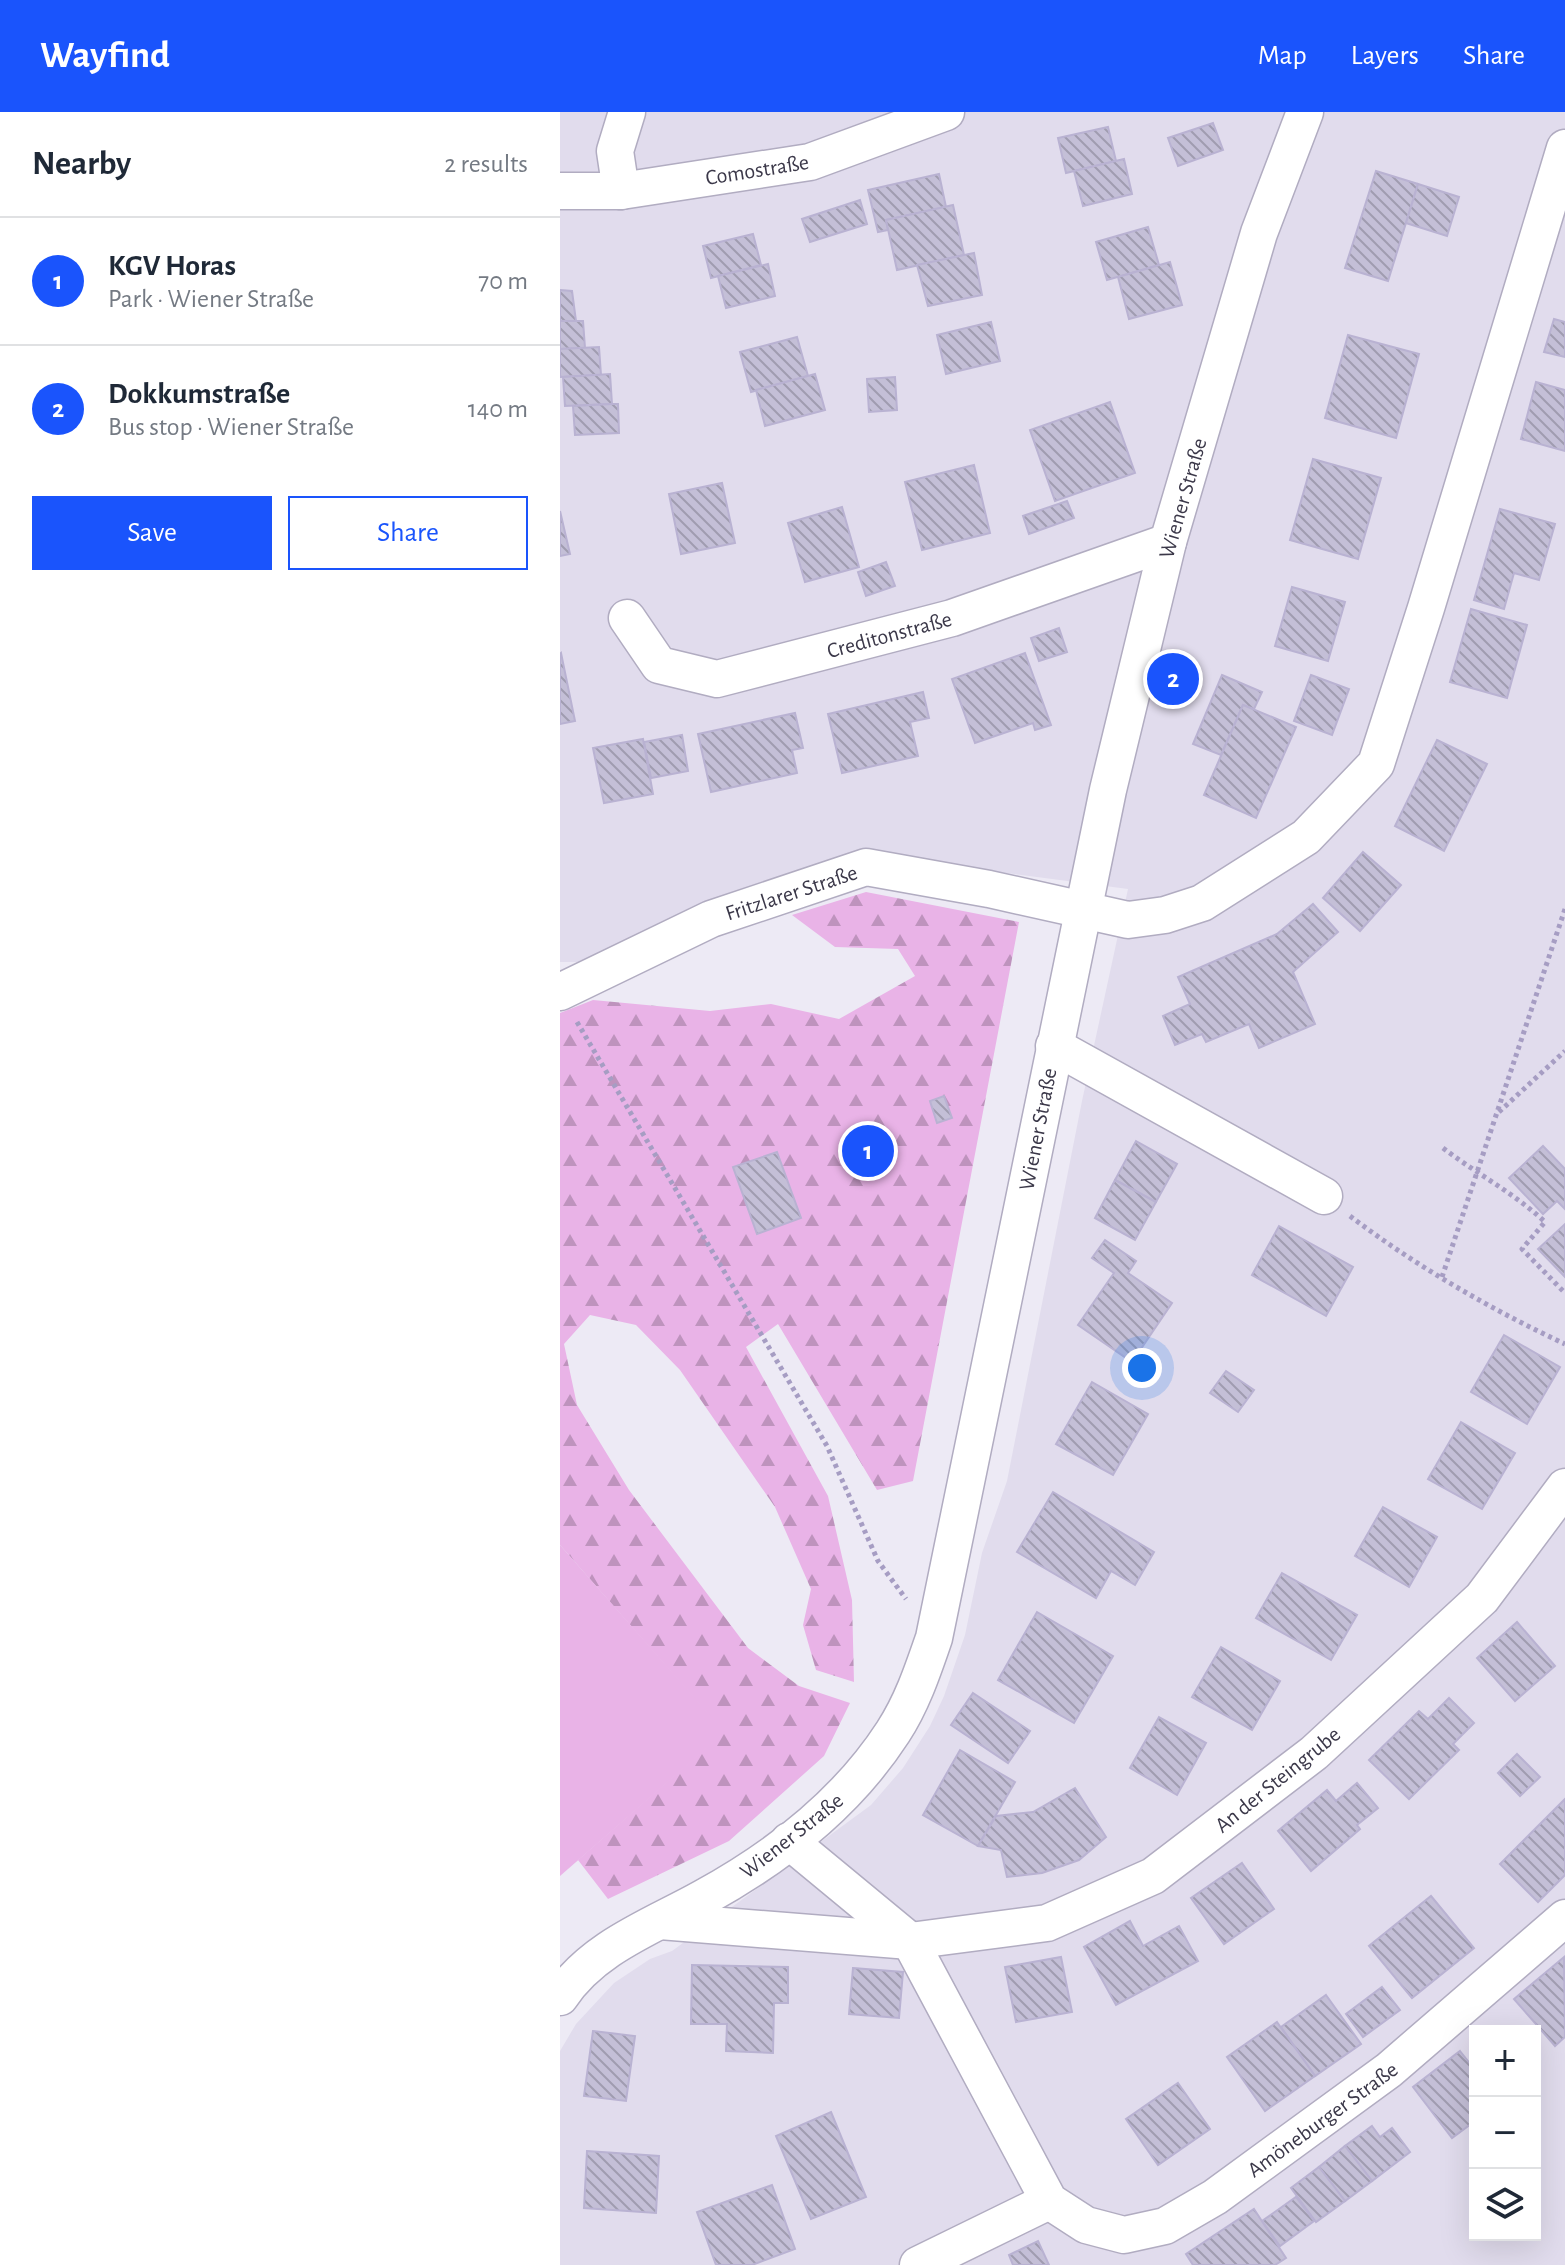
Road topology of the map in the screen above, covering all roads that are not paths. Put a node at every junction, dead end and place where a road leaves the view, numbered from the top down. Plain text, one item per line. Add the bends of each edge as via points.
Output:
1 (627, 112) edge
2 (946, 112) edge
3 (1305, 112) edge
4 (1565, 148) edge
5 (560, 191) edge
6 (621, 191) junction
7 (1168, 542) junction
8 (627, 618) dead end
9 (1083, 910) junction
10 (568, 1006) edge
11 (1054, 1046) junction
12 (1324, 1196) road end
13 (1565, 1487) edge
14 (789, 1841) junction
15 (1565, 1918) edge
16 (657, 1921) junction
17 (910, 1941) junction
18 (560, 1997) edge
19 (1049, 2201) junction
20 (918, 2265) edge

1 - 6 street via 615,151
2 - 6 street, Comostraße via 810,162
3 - 7 street, Wiener Straße via 1259,233
4 - 9 street, Fritzlarer Straße via 1376,764 1306,837 1202,903 1128,920
5 - 6 street, Comostraße
7 - 8 street, Creditonstraße via 952,618 717,679 659,665
7 - 9 street, Wiener Straße
9 - 10 street, Fritzlarer Straße via 866,867 711,919
9 - 11 street, Wiener Straße
11 - 12 street
11 - 14 street, Wiener Straße via 934,1638 917,1687 893,1732 847,1792
13 - 17 street, An der Steingrube via 1482,1598 1314,1753 1153,1876 1047,1923
14 - 16 street, Wiener Straße via 748,1872
14 - 17 street
15 - 19 street, Amöneburger Straße via 1389,2070 1215,2197 1165,2226 1124,2235 1086,2225
16 - 17 street, An der Steingrube
16 - 18 street, Wiener Straße via 607,1950
17 - 19 street, Amöneburger Straße
19 - 20 street

